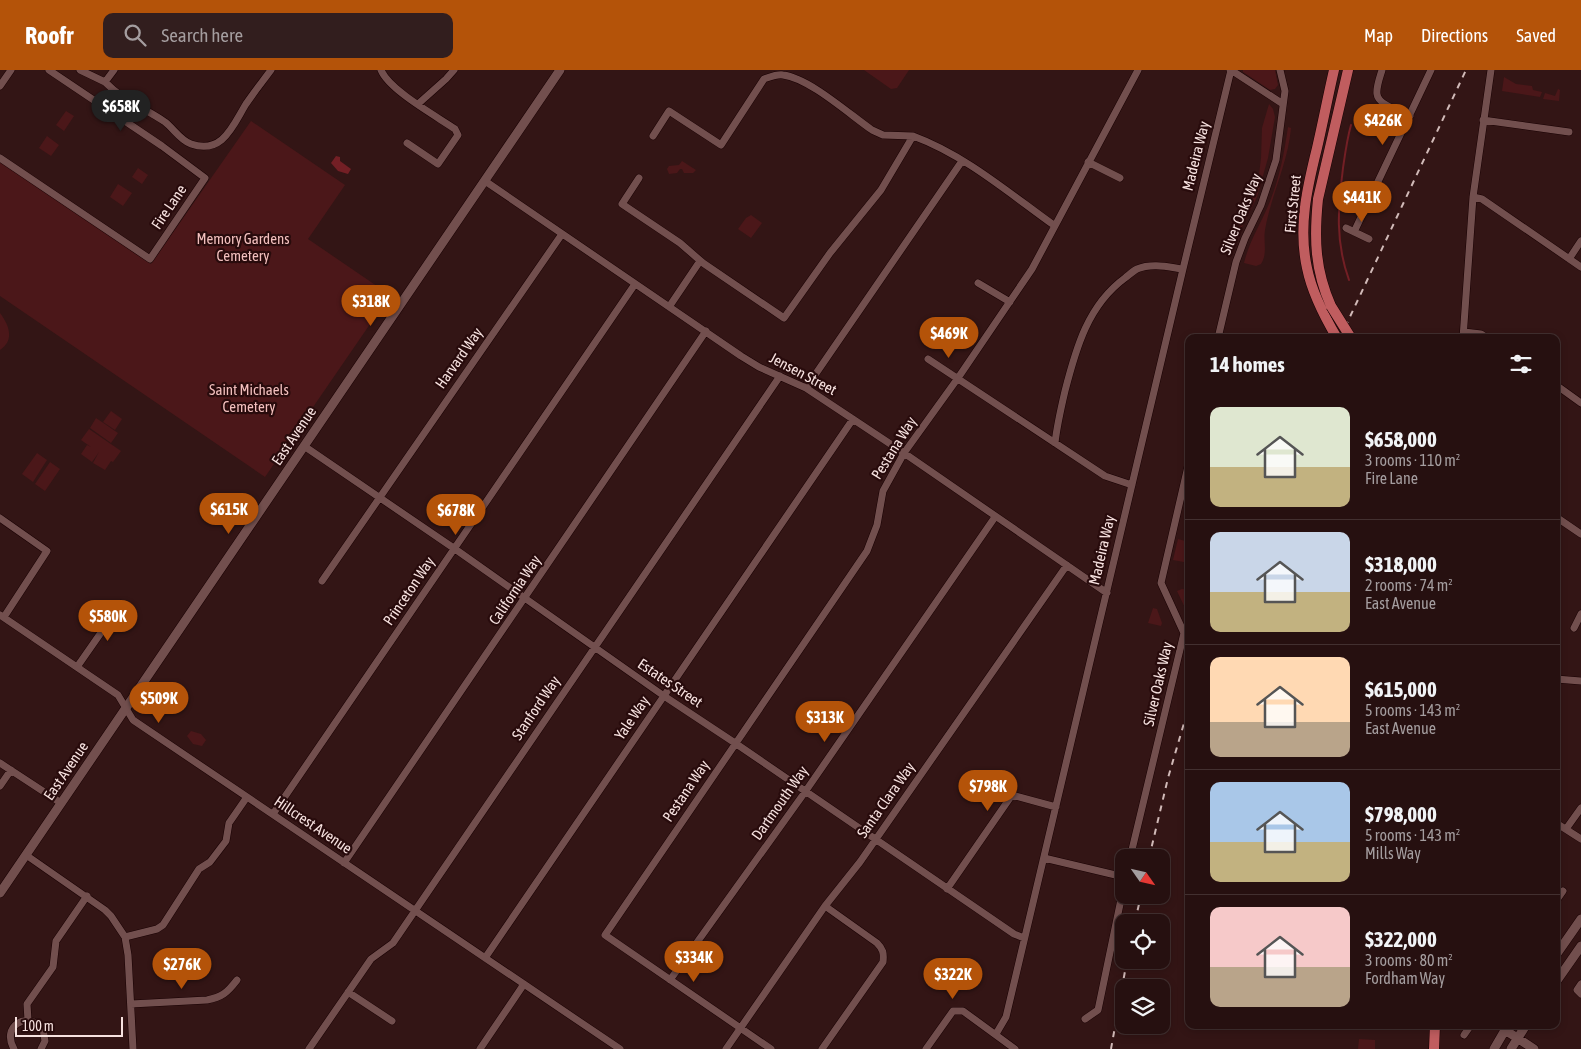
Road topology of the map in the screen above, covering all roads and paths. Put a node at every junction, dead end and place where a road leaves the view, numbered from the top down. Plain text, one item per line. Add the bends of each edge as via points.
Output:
1 (11, 70) edge
2 (50, 70) edge
3 (80, 70) edge
4 (114, 70) edge
5 (271, 70) edge
6 (381, 70) edge
7 (454, 70) edge
8 (560, 70) edge
9 (1138, 70) edge
10 (1231, 70) edge
11 (1280, 70) edge
12 (1334, 70) edge
13 (1348, 70) edge
14 (1382, 70) edge
15 (1432, 70) edge
16 (1490, 70) edge
17 (105, 82) junction
18 (0, 86) edge
19 (418, 104) junction
20 (1283, 104) junction
21 (1410, 116) junction
22 (1483, 120) junction
23 (1570, 132) dead end
24 (653, 136) dead end
25 (913, 136) junction
26 (407, 143) dead end
27 (0, 158) edge
28 (962, 161) junction
29 (1088, 162) junction
30 (639, 178) dead end
31 (1120, 178) dead end
32 (484, 182) junction
33 (1473, 197) junction
34 (1055, 226) junction
35 (1346, 228) dead end
36 (1354, 232) junction
37 (562, 234) junction
38 (1369, 239) dead end
39 (1581, 240) edge
40 (1569, 258) junction
41 (700, 261) junction
42 (1581, 267) edge
43 (1183, 269) junction
44 (978, 283) dead end
45 (635, 284) junction
46 (1010, 302) junction
47 (669, 307) junction
48 (706, 331) junction
49 (1219, 334) edge
50 (1335, 334) edge
51 (1348, 334) edge
52 (1464, 334) edge
53 (928, 359) dead end
54 (780, 376) junction
55 (958, 378) junction
56 (806, 388) junction
57 (1560, 388) edge
58 (1581, 403) edge
59 (853, 419) junction
60 (1055, 443) junction
61 (304, 446) junction
62 (904, 453) junction
63 (1185, 479) edge
64 (1132, 484) junction
65 (380, 498) junction
66 (995, 517) junction
67 (0, 518) edge
68 (1560, 520) edge
69 (1581, 534) edge
70 (455, 549) junction
71 (1067, 565) junction
72 (322, 581) dead end
73 (1107, 593) junction
74 (526, 598) junction
75 (121, 604) dead end
76 (1581, 614) edge
77 (2, 616) edge
78 (1574, 628) dead end
79 (594, 647) junction
80 (77, 667) junction
81 (1560, 679) edge
82 (1581, 681) edge
83 (664, 696) junction
84 (126, 709) junction
85 (735, 743) junction
86 (0, 763) edge
87 (11, 770) junction
88 (0, 786) edge
89 (804, 792) junction
90 (247, 797) junction
91 (61, 803) junction
92 (1056, 807) junction
93 (1581, 808) edge
94 (273, 814) junction
95 (1560, 825) edge
96 (1566, 829) junction
97 (1581, 839) edge
98 (875, 840) junction
99 (1132, 849) edge
100 (26, 854) junction
101 (1044, 858) junction
102 (344, 863) junction
103 (1115, 875) edge
104 (947, 889) junction
105 (1563, 891) dead end
106 (0, 893) edge
107 (1560, 895) edge
108 (87, 896) junction
109 (1120, 904) edge
110 (825, 906) junction
111 (415, 910) junction
112 (1581, 919) edge
113 (125, 937) junction
114 (1024, 938) junction
115 (1581, 946) edge
116 (1560, 949) edge
117 (485, 958) junction
118 (1560, 976) edge
119 (237, 980) dead end
120 (670, 980) junction
121 (524, 984) junction
122 (1581, 984) edge
123 (348, 992) junction
124 (1581, 994) edge
125 (131, 1004) junction
126 (1086, 1019) dead end
127 (28, 1020) junction
128 (392, 1021) dead end
129 (740, 1028) junction
130 (1435, 1029) edge
131 (1468, 1029) edge
132 (1505, 1029) edge
133 (1508, 1029) edge
134 (1523, 1029) edge
135 (996, 1034) junction
136 (1464, 1035) dead end
137 (1517, 1038) junction
138 (14, 1049) edge
139 (41, 1049) edge
140 (133, 1049) edge
141 (309, 1049) edge
142 (480, 1049) edge
143 (620, 1049) edge
144 (726, 1049) edge
145 (771, 1049) edge
146 (822, 1049) edge
147 (926, 1049) edge
148 (1015, 1049) edge
149 (1434, 1049) edge
150 (1494, 1049) edge
151 (1511, 1049) edge
152 (1534, 1049) edge

1 - 18 street
2 - 27 street, Fire Lane via 205,178 150,259
3 - 17 street
4 - 17 street
5 - 17 street via 230,132 207,146 186,141 167,124 133,105
6 - 19 street via 383,76
7 - 19 street
8 - 32 main road, East Avenue
9 - 29 street, Pestana Way
10 - 20 street
10 - 43 street, Madeira Way
11 - 20 street, Silver Oaks Way
12 - 50 main road, First Street via 1303,220 1307,269
13 - 51 main road, First Street, bridge via 1318,199 1315,243 1323,288
14 - 21 street via 1376,93 1381,102
15 - 21 street
16 - 22 street
19 - 26 street via 455,129 458,135 438,164
20 - 49 street, Silver Oaks Way via 1270,182 1236,262
21 - 36 street
22 - 23 street
22 - 33 street
24 - 25 street via 669,111 721,145 764,79 780,74 808,84 872,130 883,135
25 - 28 street
25 - 41 street via 881,190 830,253 784,318
28 - 34 street
28 - 56 street
29 - 31 street
29 - 34 street, Pestana Way
30 - 41 street via 622,204 680,243
32 - 37 street, Jensen Street
32 - 61 main road, East Avenue
33 - 40 street via 1482,199
33 - 52 street
34 - 46 street, Pestana Way
35 - 36 street
36 - 38 street
37 - 45 street, Jensen Street
37 - 65 street, Harvard Way
39 - 40 street
40 - 42 street
41 - 47 street
43 - 60 street via 1147,266 1136,270 1102,299 1075,351
43 - 64 street, Madeira Way
44 - 46 street
45 - 47 street, Jensen Street
45 - 70 street, Princeton Way
46 - 55 street, Pestana Way
47 - 48 street, Jensen Street
48 - 54 street, Jensen Street via 741,356
48 - 74 street, California Way
53 - 55 street
54 - 56 street, Jensen Street
54 - 79 street, Stanford Way
55 - 60 street
55 - 62 street, Pestana Way
56 - 59 street, Jensen Street
57 - 58 street
59 - 62 street, Jensen Street
59 - 83 street, Yale Way
60 - 64 street via 1105,476
61 - 65 street, Estates Street
61 - 84 main road, East Avenue
62 - 66 street, Jensen Street
62 - 85 street, Pestana Way via 883,491 877,525 867,551
63 - 99 street, Silver Oaks Way via 1161,583 1184,634
64 - 73 street, Madeira Way
65 - 70 street, Estates Street
65 - 72 street, Harvard Way
66 - 71 street, Jensen Street
66 - 89 street, Dartmouth Way
67 - 77 street via 47,551
68 - 69 street
70 - 74 street, Estates Street
70 - 94 street, Princeton Way
71 - 73 street, Jensen Street
71 - 98 street, Santa Clara Way
73 - 92 street, Madeira Way
74 - 79 street, Estates Street
74 - 102 street, California Way
75 - 80 street
76 - 78 street
77 - 80 street, Hillcrest Avenue
79 - 83 street, Estates Street
79 - 111 street, Stanford Way
80 - 84 street, Hillcrest Avenue via 118,695
81 - 82 street
83 - 85 street, Estates Street
83 - 117 street, Yale Way
84 - 90 street, Hillcrest Avenue via 133,720
84 - 91 main road, East Avenue
85 - 89 street, Estates Street
85 - 120 street, Pestana Way via 605,936
86 - 87 street
87 - 88 street
87 - 91 street
89 - 98 street, Estates Street
89 - 120 street, Dartmouth Way
90 - 94 street, Hillcrest Avenue
90 - 113 street via 229,823 226,841 210,862 199,869 163,924 157,929
91 - 100 main road, East Avenue
92 - 101 street, Madeira Way
92 - 104 street via 1012,795
93 - 96 street
94 - 102 street, Hillcrest Avenue
95 - 96 street
96 - 97 street
98 - 104 street, Estates Street
98 - 110 street, Santa Clara Way
100 - 106 main road, East Avenue
100 - 108 street
101 - 103 street
101 - 114 street, Madeira Way
102 - 111 street, Hillcrest Avenue
104 - 114 street, Estates Street
105 - 107 street
108 - 113 street via 111,916
108 - 127 street via 56,940 53,967 27,1004
109 - 126 street via 1098,1010
110 - 129 street, Santa Clara Way
110 - 146 street via 877,942 884,954 883,962
111 - 117 street, Hillcrest Avenue
111 - 123 street, Stanford Way via 393,943 370,959
112 - 116 main road
113 - 125 street
114 - 135 street, Madeira Way via 1006,1017
115 - 118 main road
117 - 121 street, Hillcrest Avenue
119 - 125 street via 227,992 207,1000
120 - 129 street
121 - 142 street
121 - 143 street, Hillcrest Avenue
122 - 124 street via 1576,990
123 - 128 street
123 - 141 street, Stanford Way
125 - 140 street
127 - 138 street via 17,1024 11,1032
127 - 139 street via 43,1029 45,1041
129 - 144 street, Santa Clara Way
129 - 145 street
130 - 149 main road
131 - 136 street
132 - 150 main road
133 - 137 main road
134 - 137 main road
135 - 147 street via 963,1011 953,1011
135 - 148 street
137 - 151 main road
137 - 152 main road

